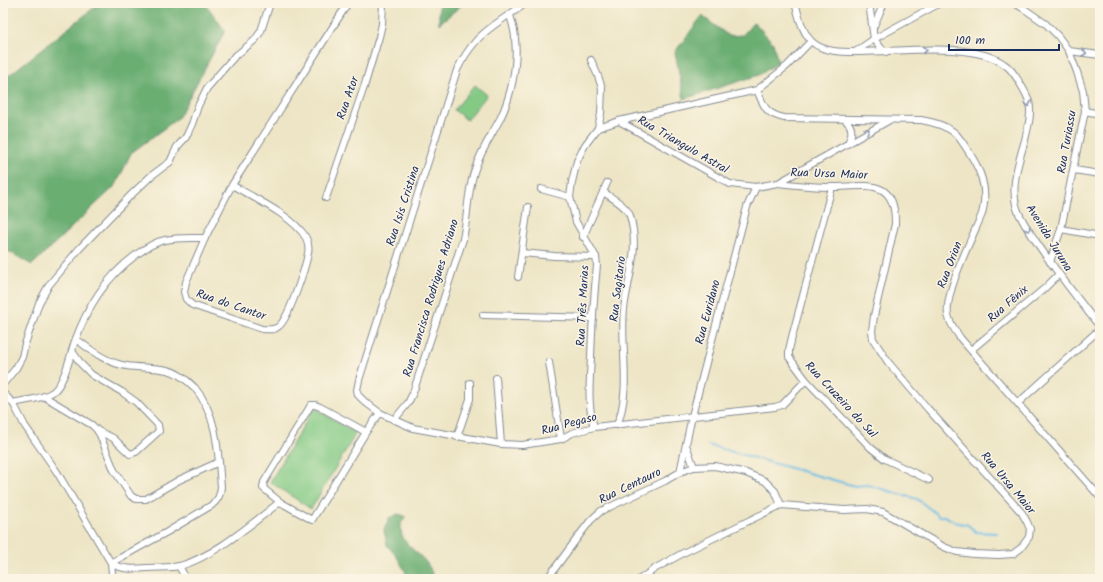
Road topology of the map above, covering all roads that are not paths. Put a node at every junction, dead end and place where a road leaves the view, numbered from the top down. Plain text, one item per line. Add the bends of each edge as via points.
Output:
1 (270, 3) edge
2 (348, 3) edge
3 (383, 3) edge
4 (526, 3) edge
5 (795, 3) edge
6 (869, 3) edge
7 (884, 3) edge
8 (940, 3) edge
9 (1015, 3) edge
10 (510, 15) junction
11 (873, 28) junction
12 (874, 39) junction
13 (812, 41) junction
14 (1069, 51) junction
15 (855, 52) junction
16 (886, 52) junction
17 (1100, 55) edge
18 (591, 60) dead end
19 (757, 90) junction
20 (1085, 111) junction
21 (1100, 114) edge
22 (843, 118) junction
23 (620, 121) junction
24 (888, 121) junction
25 (598, 128) junction
26 (848, 143) junction
27 (1074, 170) junction
28 (1100, 174) edge
29 (607, 183) dead end
30 (778, 183) junction
31 (232, 185) junction
32 (756, 187) junction
33 (832, 187) junction
34 (541, 189) dead end
35 (603, 192) junction
36 (570, 197) junction
37 (326, 198) dead end
38 (528, 207) dead end
39 (1061, 229) junction
40 (1100, 236) edge
41 (584, 237) junction
42 (205, 238) junction
43 (522, 253) junction
44 (596, 257) junction
45 (1050, 262) junction
46 (1058, 275) junction
47 (518, 277) dead end
48 (483, 316) dead end
49 (593, 318) junction
50 (1100, 328) edge
51 (76, 339) junction
52 (971, 350) junction
53 (72, 351) junction
54 (549, 362) dead end
55 (496, 378) dead end
56 (806, 380) junction
57 (470, 383) dead end
58 (3, 384) edge
59 (3, 393) edge
60 (45, 397) junction
61 (13, 403) junction
62 (1018, 403) junction
63 (380, 413) junction
64 (692, 416) junction
65 (394, 420) junction
66 (617, 425) junction
67 (594, 427) junction
68 (97, 430) junction
69 (366, 432) junction
70 (457, 437) junction
71 (561, 439) junction
72 (501, 444) junction
73 (686, 445) junction
74 (219, 462) junction
75 (694, 467) junction
76 (680, 472) junction
77 (929, 480) dead end
78 (1100, 497) edge
79 (280, 502) junction
80 (781, 505) junction
81 (111, 563) junction
82 (178, 566) junction
83 (114, 579) edge
84 (186, 579) edge
85 (547, 579) edge
86 (640, 579) edge

1 - 58 street via 261,31 255,40 234,57 207,88 186,137 177,147 170,162 130,196 79,249 49,285 39,303 22,357
2 - 31 street, Rua do Cantor
3 - 37 street, Rua Ator via 379,38
4 - 10 street
5 - 13 street via 805,32
6 - 11 street
7 - 11 street
8 - 12 street
9 - 14 street, Rua Turiassu via 1046,24
10 - 63 street, Rua Isis Cristina via 476,40 457,70 359,380 358,395
10 - 65 street, Rua Francisca Rodrigues Adriano via 516,57 511,89 501,117 474,171 463,239 413,393
11 - 12 street
12 - 15 street
12 - 16 street
13 - 15 street, Avenida Juruna via 832,51
13 - 19 street
14 -> 17 street
14 - 20 street, Rua Turiassu via 1083,91
15 - 16 street, Avenida Juruna
16 -> 45 street, Avenida Juruna via 950,49 967,51 988,56 1004,64 1018,79 1029,102 1030,114 1014,183 1016,207 1022,221
18 - 25 street via 602,88
19 - 22 street, Rua Orion via 764,108 773,116 804,120
19 - 23 street
20 - 21 street
20 - 27 street, Rua Turiassu
22 - 24 street, Rua Orion
22 - 26 street via 851,127
23 - 25 street
23 - 32 street, Rua Triangulo Astral via 730,184
26 -> 24 street, Rua Triangulo Astral
24 - 52 street, Rua Orion via 921,120 944,126 956,134 981,176 985,189 982,214 952,288 948,306 952,326
25 - 36 street, Rua Três Marias via 577,161
26 - 30 street, Rua Triangulo Astral
27 - 28 street
27 - 39 street, Rua Turiassu
29 - 35 street
30 - 32 street, Rua Triangulo Astral
30 - 33 street, Rua Ursa Maior
31 - 42 street, Rua do Cantor
31 - 42 street, Rua do Cantor via 289,219 301,230 306,239 308,251 305,267 286,318 279,326 273,330 262,329 192,305 186,299 186,282
32 - 64 street, Rua Euridano via 747,207
33 - 56 street, Rua Cruzeiro do Sul via 789,350 789,357
33 - 80 street, Rua Ursa Maior via 873,186 892,198 895,224 874,316 873,339 893,368 1022,514 1030,529 1029,537 1013,554 958,552 883,512
34 - 36 street
35 - 41 street
35 - 66 street, Rua Sagitario via 630,214 635,236 624,309 624,394 622,412
36 - 41 street, Rua Três Marias via 576,222
38 - 43 street
39 - 40 street
39 - 45 street, Rua Turiassu
41 - 44 street, Rua Três Marias
42 - 51 street via 176,238 158,242 124,264 97,295
43 - 44 street
43 - 47 street
44 - 49 street, Rua Três Marias
45 - 46 street, Avenida Juruna
46 - 50 street, Avenida Juruna
46 - 52 street, Rua Fênix
48 - 49 street
49 - 67 street, Rua Três Marias via 590,409
50 - 62 street
51 - 53 street
51 - 74 street via 112,362 126,366 169,370 189,382 205,402 210,414
52 - 62 street, Rua Orion
53 - 60 street via 57,388
53 - 68 street via 92,375 136,402 158,425 160,432 130,454 113,438
54 - 71 street
55 - 72 street
56 - 64 street, Rua Pegaso via 775,408
56 - 77 street, Rua Cruzeiro do Sul via 871,448 885,459
57 - 70 street via 470,399
59 - 61 street
60 - 61 street
60 - 68 street
61 - 81 street
62 - 78 street, Rua Orion
63 - 65 street, Rua Pegaso
63 - 69 street
64 - 66 street, Rua Pegaso
64 - 73 street, Rua Euridano
65 - 70 street, Rua Pegaso via 414,428
66 - 67 street, Rua Pegaso
67 - 71 street, Rua Pegaso
68 - 74 street via 114,470 131,496 136,499 146,499 179,480
69 - 79 street via 312,520
69 - 79 street via 320,407 311,405 264,482 263,488
70 - 72 street, Rua Pegaso
71 - 72 street, Rua Pegaso via 522,445
73 - 75 street
73 - 76 street, Rua Euridano
74 - 81 street via 220,495 212,505
75 - 76 street, Rua Centauro
75 - 80 street, Rua Centauro via 715,466 746,473 765,481 775,491
76 - 85 street, Rua Centauro via 601,511 586,526
79 - 82 street via 210,552
80 - 86 street via 685,552
81 - 82 street via 131,569
81 - 83 street
82 - 84 street

